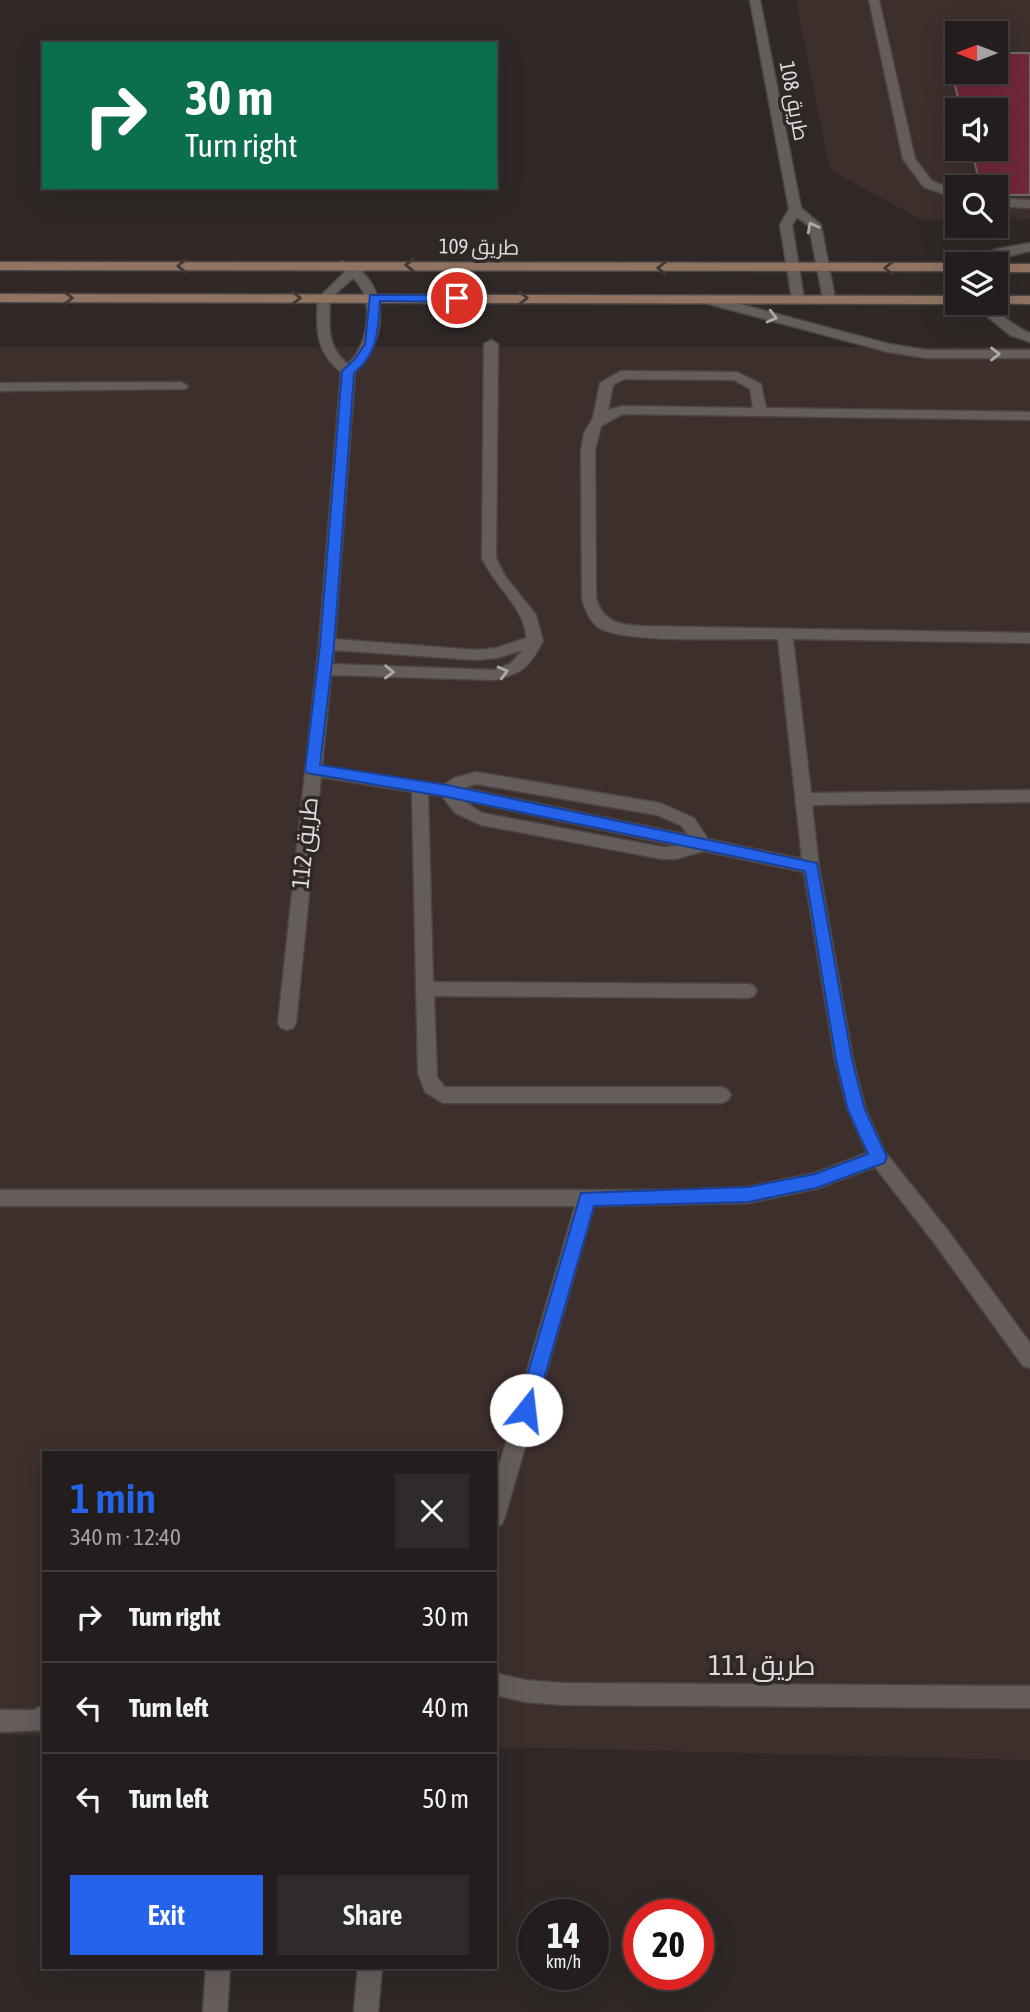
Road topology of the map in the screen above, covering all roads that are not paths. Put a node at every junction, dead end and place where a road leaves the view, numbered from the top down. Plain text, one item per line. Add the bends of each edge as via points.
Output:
1 (755, 0) edge
2 (874, 0) edge
3 (945, 190) edge
4 (1008, 203) edge
5 (1030, 204) edge
6 (795, 209) junction
7 (1030, 247) edge
8 (1001, 252) edge
9 (0, 266) edge
10 (945, 266) edge
11 (354, 267) junction
12 (824, 268) junction
13 (1008, 268) edge
14 (1030, 268) edge
15 (793, 269) junction
16 (47, 282) junction
17 (0, 298) edge
18 (324, 298) junction
19 (374, 298) junction
20 (706, 299) junction
21 (798, 299) junction
22 (829, 299) junction
23 (945, 300) edge
24 (1008, 300) edge
25 (1030, 300) edge
26 (993, 315) edge
27 (1006, 325) junction
28 (1030, 325) edge
29 (1030, 338) edge
30 (491, 344) dead end
31 (1030, 354) edge
32 (348, 371) junction
33 (181, 386) dead end
34 (0, 387) edge
35 (760, 411) junction
36 (1030, 416) edge
37 (600, 418) junction
38 (785, 632) junction
39 (1030, 638) edge
40 (535, 641) junction
41 (327, 645) junction
42 (324, 669) junction
43 (312, 770) junction
44 (421, 787) junction
45 (447, 791) junction
46 (1030, 796) edge
47 (806, 799) junction
48 (703, 845) junction
49 (811, 867) junction
50 (424, 989) junction
51 (748, 991) dead end
52 (287, 1023) dead end
53 (722, 1095) dead end
54 (878, 1157) junction
55 (0, 1198) edge
56 (587, 1198) junction
57 (1030, 1359) edge
58 (497, 1510) edge
59 (497, 1684) edge
60 (1030, 1697) edge
61 (0, 1721) edge
62 (42, 1721) edge
63 (218, 1969) edge
64 (370, 1969) edge
65 (215, 2012) edge
66 (366, 2012) edge

1 - 6 street, طريق 108
2 - 3 street via 909,159 928,184
4 - 5 street
12 -> 6 street via 815,225
6 - 15 street, طريق 108 via 786,225
7 - 8 street
9 - 16 street, طريق 109
10 -> 12 street, طريق 109
15 -> 11 street, طريق 109
11 -> 16 street, طريق 109
11 - 18 street
11 - 19 street
12 - 15 street, طريق 109
12 - 22 street
13 - 14 street
15 - 21 street, طريق 108
16 - 17 street, طريق 109
16 -> 18 street, طريق 109
18 - 19 street, طريق 109
18 - 32 street via 323,340 335,362
19 -> 20 street, طريق 109
19 - 32 street via 371,344
20 - 21 street, طريق 109
20 -> 31 street via 888,348 926,354
21 - 22 street, طريق 109
22 - 23 street, طريق 109
24 - 25 street
26 - 27 street
27 - 28 street
27 - 29 street
30 - 40 street via 489,558 496,576 528,615
32 - 41 street, طريق 112
33 - 34 street
35 - 36 street
35 - 37 street via 622,410
35 - 37 street via 756,387 737,376 621,375 607,383
37 - 38 street via 588,433 587,450 589,598 591,612 601,624 618,630
38 - 39 street
38 - 47 street
40 - 41 street via 476,655
42 -> 40 street via 494,675 515,668 529,656
41 - 42 street, طريق 112
42 - 43 street, طريق 112
43 - 44 street
43 - 52 street, طريق 112
44 - 45 street
44 - 50 street
45 - 48 street via 454,805 481,819 662,853
45 - 48 street via 460,782 493,779 660,809 688,822
46 - 47 street
47 - 49 street
48 - 49 street
49 - 54 street via 844,1060 857,1110
50 - 51 street
50 - 53 street via 428,1083 443,1095
54 - 56 street via 816,1181 748,1195
54 - 57 street
55 - 56 street
56 - 58 street
59 - 60 street, طريق 111 via 562,1693
61 - 62 street
63 - 65 street
64 - 66 street

